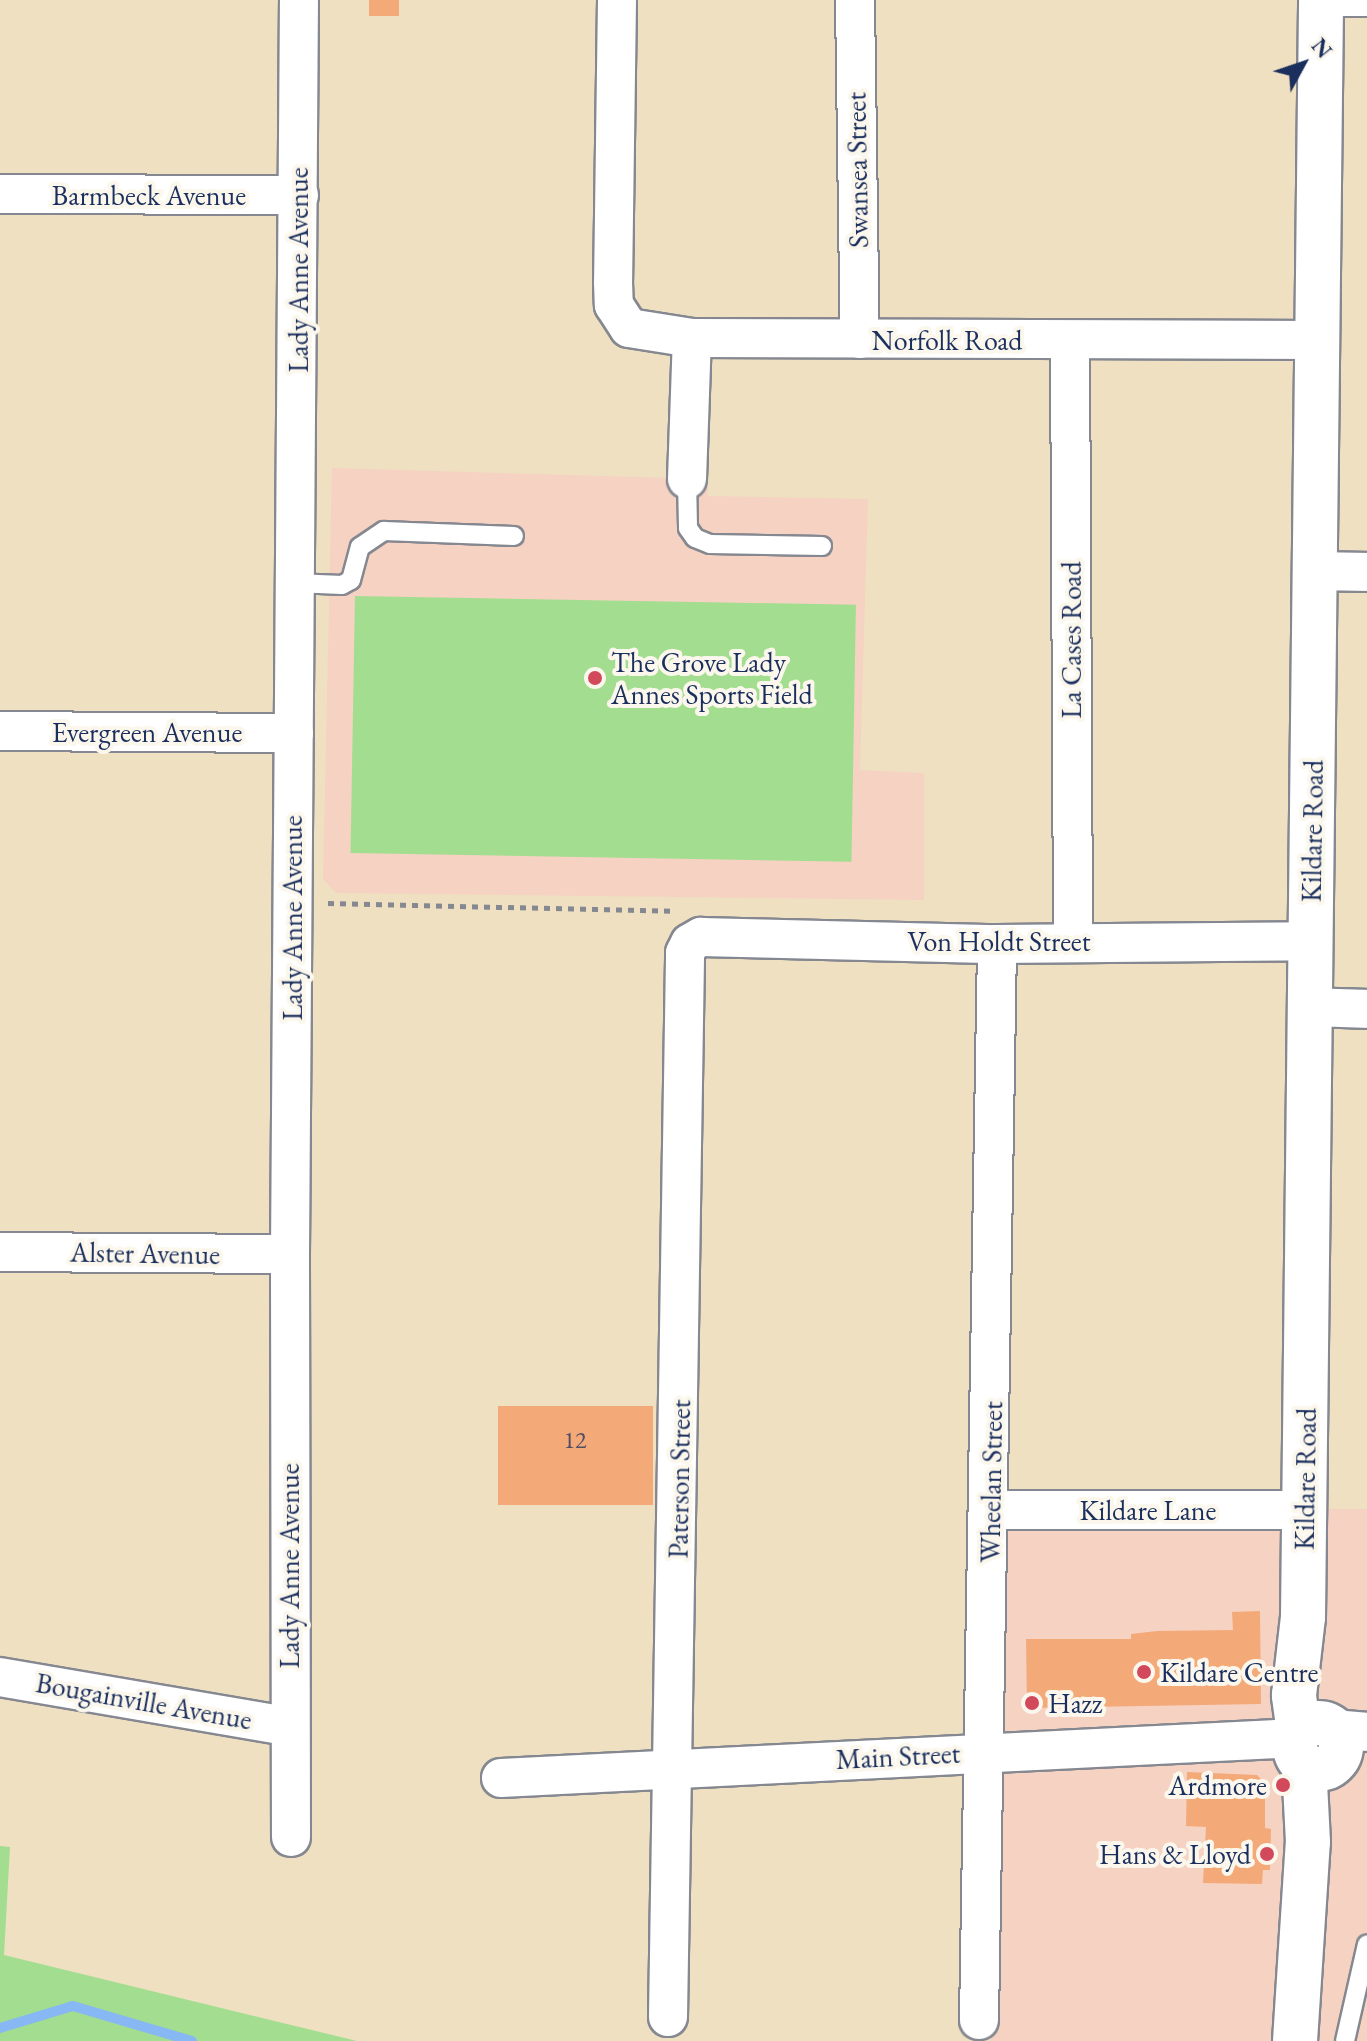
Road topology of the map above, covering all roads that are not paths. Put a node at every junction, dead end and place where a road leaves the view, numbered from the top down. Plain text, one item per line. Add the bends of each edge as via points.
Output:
1 (299, 0) edge
2 (617, 0) edge
3 (855, 0) edge
4 (1321, 3) edge
5 (1367, 7) edge
6 (0, 194) edge
7 (299, 195) junction
8 (692, 338) junction
9 (860, 339) junction
10 (1070, 340) junction
11 (1319, 340) junction
12 (687, 479) joint
13 (514, 536) dead end
14 (822, 546) dead end
15 (1317, 571) junction
16 (1367, 572) edge
17 (295, 583) junction
18 (0, 731) edge
19 (294, 733) junction
20 (1073, 940) junction
21 (1311, 941) junction
22 (690, 943) joint
23 (997, 944) junction
24 (1308, 1007) junction
25 (1367, 1009) edge
26 (0, 1252) edge
27 (290, 1254) junction
28 (991, 1510) junction
29 (1305, 1510) junction
30 (0, 1677) edge
31 (288, 1726) junction
32 (1329, 1743) edge
33 (985, 1752) junction
34 (674, 1767) junction
35 (501, 1778) dead end
36 (291, 1837) dead end
37 (1367, 1944) edge
38 (668, 2017) dead end
39 (979, 2020) dead end
40 (1295, 2041) edge
41 (1345, 2041) edge

1 - 7 street, Lady Anne Avenue
2 - 8 street, Norfolk Road via 614,305 629,328
3 - 9 street, Swansea Street
4 - 5 lane
4 - 11 street, Kildare Road
6 - 7 street, Barmbeck Avenue
7 - 17 street, Lady Anne Avenue
8 - 9 street, Norfolk Road
8 - 12 street
9 - 10 street, Norfolk Road
10 - 11 street, Norfolk Road
10 - 20 street, La Cases Road
11 - 15 street, Kildare Road
12 - 14 lane via 688,528 695,538 710,544
13 - 17 lane via 384,531 360,547 351,580 342,585
15 - 16 street
15 - 21 street, Kildare Road
17 - 19 street, Lady Anne Avenue
18 - 19 street, Evergreen Avenue
19 - 27 street, Lady Anne Avenue
20 - 21 street, Von Holdt Street
20 - 23 street, Von Holdt Street
21 - 24 street, Kildare Road
22 - 23 street, Von Holdt Street via 701,937
22 - 34 street, Paterson Street via 685,953
23 - 28 street, Wheelan Street
24 - 25 street
24 - 29 street, Kildare Road
26 - 27 street, Alster Avenue
27 - 31 street, Lady Anne Avenue
28 - 29 street, Kildare Lane
28 - 33 street, Wheelan Street
29 - 32 street, Kildare Road via 1301,1661
30 - 31 street, Bougainville Avenue
31 - 36 street, Lady Anne Avenue
32 - 33 street, Main Street via 1277,1739
32 - 40 street, Kildare Road via 1308,1828
33 - 34 street, Main Street
33 - 39 street, Wheelan Street
34 - 35 street, Main Street
34 - 38 street, Paterson Street
37 - 41 lane

